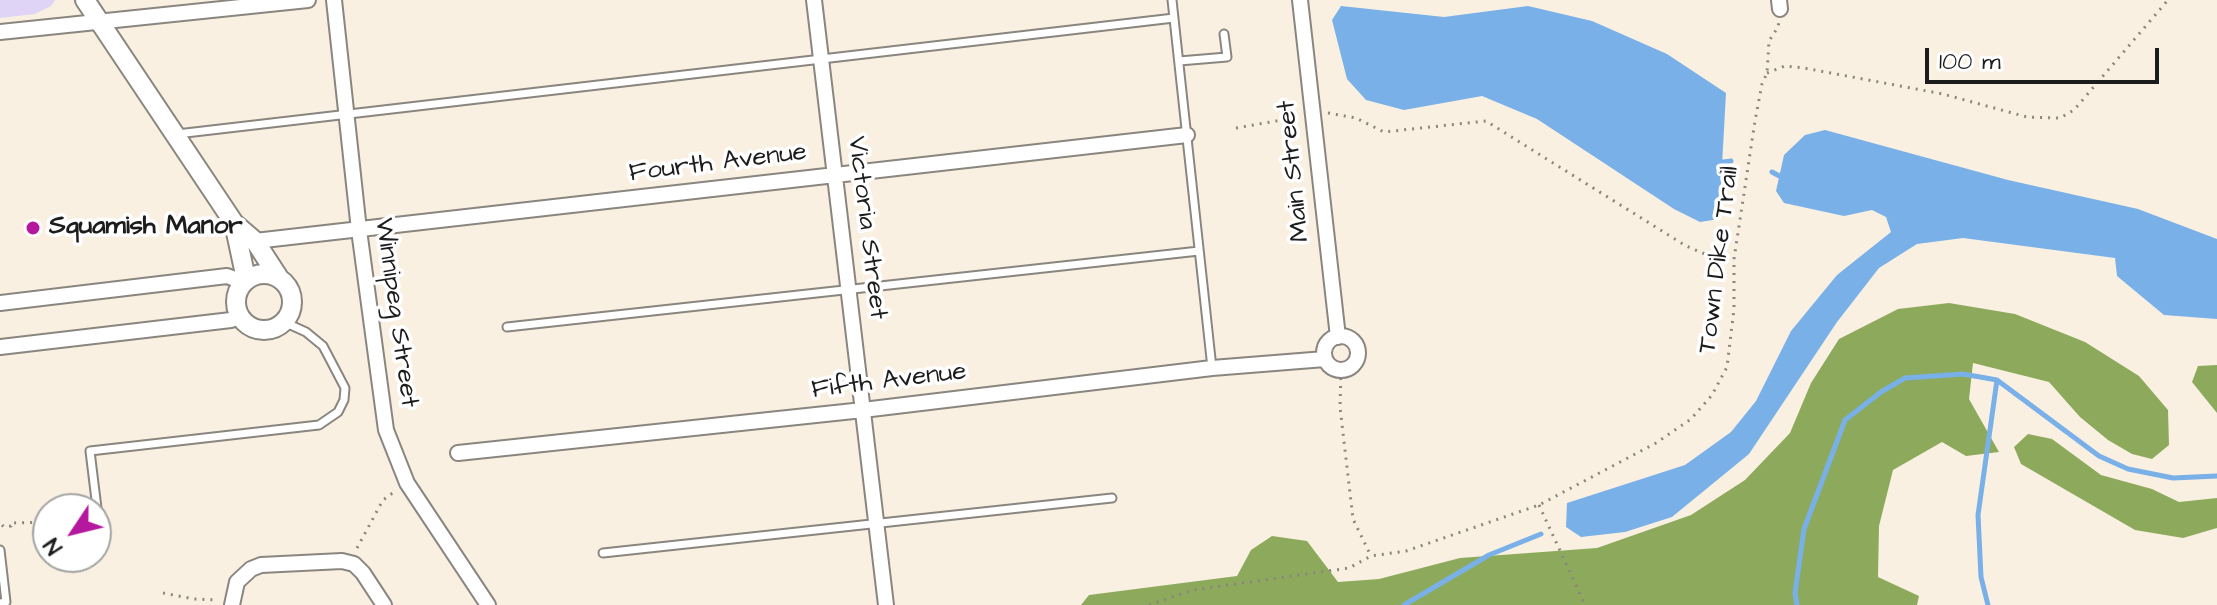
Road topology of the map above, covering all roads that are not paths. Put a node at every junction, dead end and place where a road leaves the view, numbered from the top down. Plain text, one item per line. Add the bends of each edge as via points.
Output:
1 (85, 0) edge
2 (308, 0) edge
3 (334, 0) edge
4 (814, 0) edge
5 (1172, 0) edge
6 (1300, 0) edge
7 (1174, 18) junction
8 (99, 21) junction
9 (0, 32) edge
10 (1224, 34) dead end
11 (820, 59) junction
12 (1179, 61) junction
13 (346, 113) junction
14 (175, 134) junction
15 (1187, 135) junction
16 (835, 174) junction
17 (234, 223) junction
18 (359, 230) junction
19 (255, 241) junction
20 (1199, 251) junction
21 (279, 278) junction
22 (245, 281) junction
23 (850, 288) junction
24 (0, 303) edge
25 (239, 317) junction
26 (284, 322) junction
27 (507, 327) dead end
28 (1338, 337) junction
29 (0, 347) edge
30 (1325, 359) junction
31 (1212, 368) junction
32 (863, 410) junction
33 (458, 453) dead end
34 (95, 493) edge
35 (1112, 498) dead end
36 (876, 521) junction
37 (0, 550) edge
38 (603, 553) dead end
39 (232, 602) edge
40 (0, 603) edge
41 (384, 605) edge
42 (488, 605) edge
43 (886, 605) edge

1 - 8 street
2 - 8 street
3 - 13 street, Winnipeg Street
4 - 11 street, Victoria Street
5 - 7 lane
6 - 28 street, Main Street
7 - 11 lane
7 - 12 lane
8 - 9 street
8 - 14 street
10 - 12 lane via 1227,57
11 - 13 lane
11 - 16 street, Victoria Street
12 - 15 lane
13 - 14 lane
13 - 18 street, Winnipeg Street
14 - 17 street
15 - 16 street, Fourth Avenue
15 - 20 lane
16 - 18 street, Fourth Avenue
16 - 23 street, Victoria Street
17 - 19 street
17 - 22 street
18 - 19 street, Fourth Avenue
18 - 42 street, Winnipeg Street via 386,430 407,483
19 - 21 street
20 - 23 lane
20 - 31 lane
21 - 22 street via 262,273
21 - 26 street via 292,298
22 - 24 street via 227,276
22 - 25 street via 235,299
23 - 27 lane
23 - 32 street, Victoria Street
25 - 26 street via 261,330
25 - 29 street
26 - 34 lane via 323,346 345,388 344,400 330,420 90,451
28 - 30 street via 1325,347
28 - 30 street via 1349,339 1357,352 1351,367 1331,367
30 - 31 street, Fifth Avenue
31 - 32 street, Fifth Avenue
32 - 33 street, Fifth Avenue
32 - 36 street, Victoria Street
35 - 36 lane
36 - 38 lane
36 - 43 street, Victoria Street
37 - 40 lane via 6,602
39 - 41 street via 242,575 261,565 349,562

